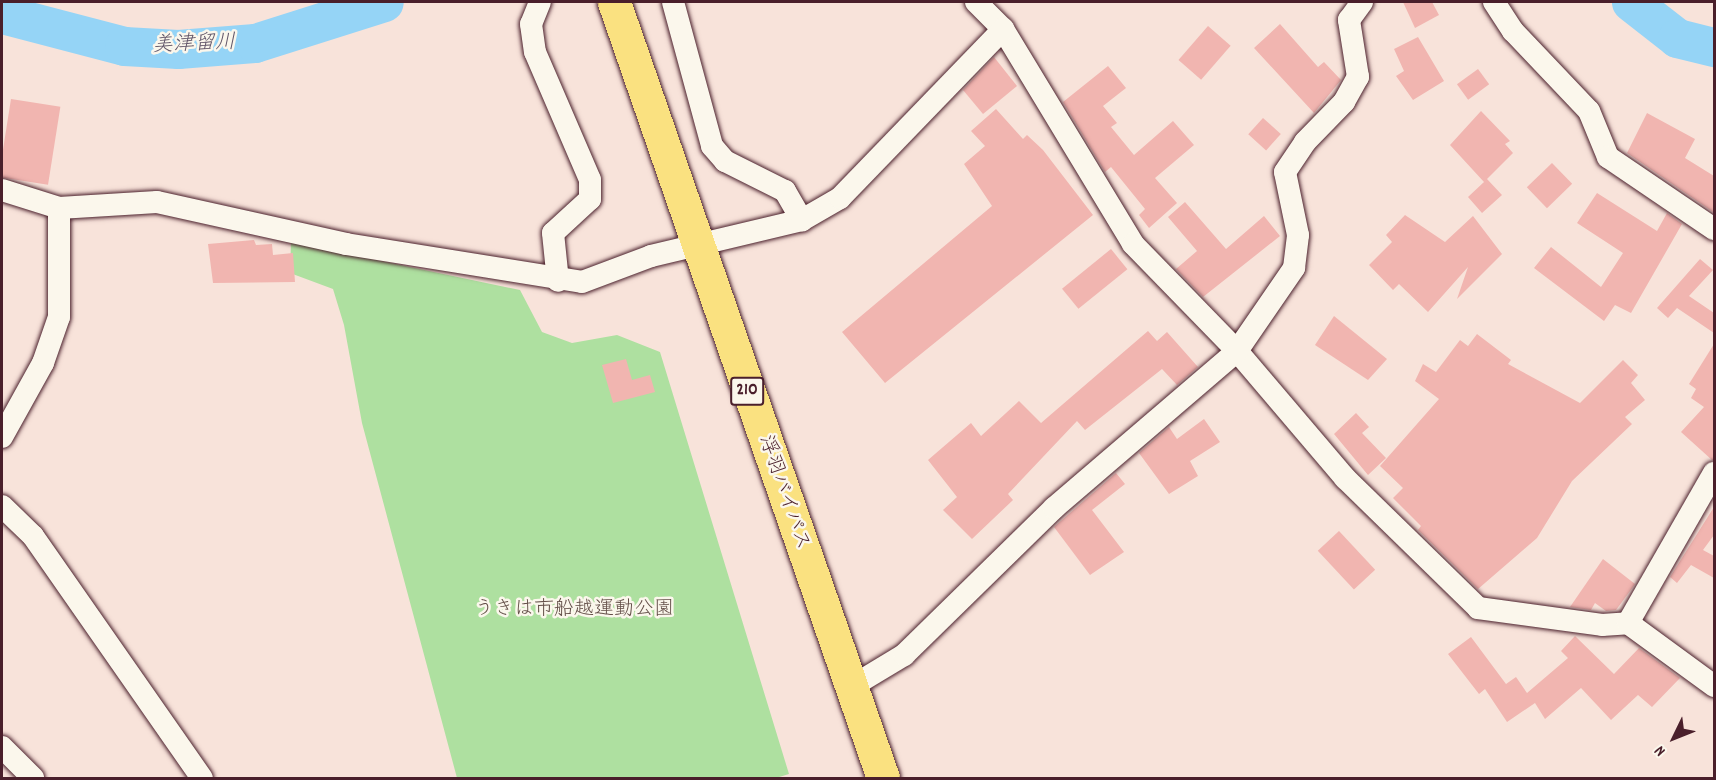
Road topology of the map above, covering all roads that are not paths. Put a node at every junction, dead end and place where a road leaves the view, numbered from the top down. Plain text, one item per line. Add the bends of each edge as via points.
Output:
1 (540, 2) edge
2 (614, 2) edge
3 (673, 2) edge
4 (976, 2) edge
5 (1362, 2) edge
6 (1494, 2) edge
7 (1003, 29) junction
8 (2, 190) edge
9 (59, 208) junction
10 (802, 220) junction
11 (1714, 229) edge
12 (696, 246) junction
13 (558, 281) junction
14 (1237, 351) junction
15 (2, 437) edge
16 (1714, 473) edge
17 (2, 506) edge
18 (1628, 623) junction
19 (1714, 686) edge
20 (851, 687) junction
21 (2, 747) edge
22 (33, 778) edge
23 (202, 778) edge
24 (883, 778) edge

1 - 13 street via 531,24 535,52 590,180 590,199 553,233
2 - 12 highway, 浮羽バイパス / 210
3 - 10 street via 712,146 725,161 784,191
4 - 7 street
5 - 14 street via 1349,20 1358,77 1344,102 1305,142 1286,172 1298,235 1294,268
6 - 11 street via 1513,31 1589,111 1608,157
7 - 10 street via 840,198
7 - 14 street via 1133,244
8 - 9 street
9 - 13 street via 157,202
9 - 15 street via 59,316 43,363
10 - 12 street
12 - 13 street via 582,282
12 - 20 highway, 浮羽バイパス / 210
14 - 18 street via 1345,478 1478,608 1591,624
14 - 20 street via 1054,508 904,655
16 - 18 street
17 - 23 street via 33,536
18 - 19 street
20 - 24 highway, 浮羽バイパス / 210
21 - 22 street

